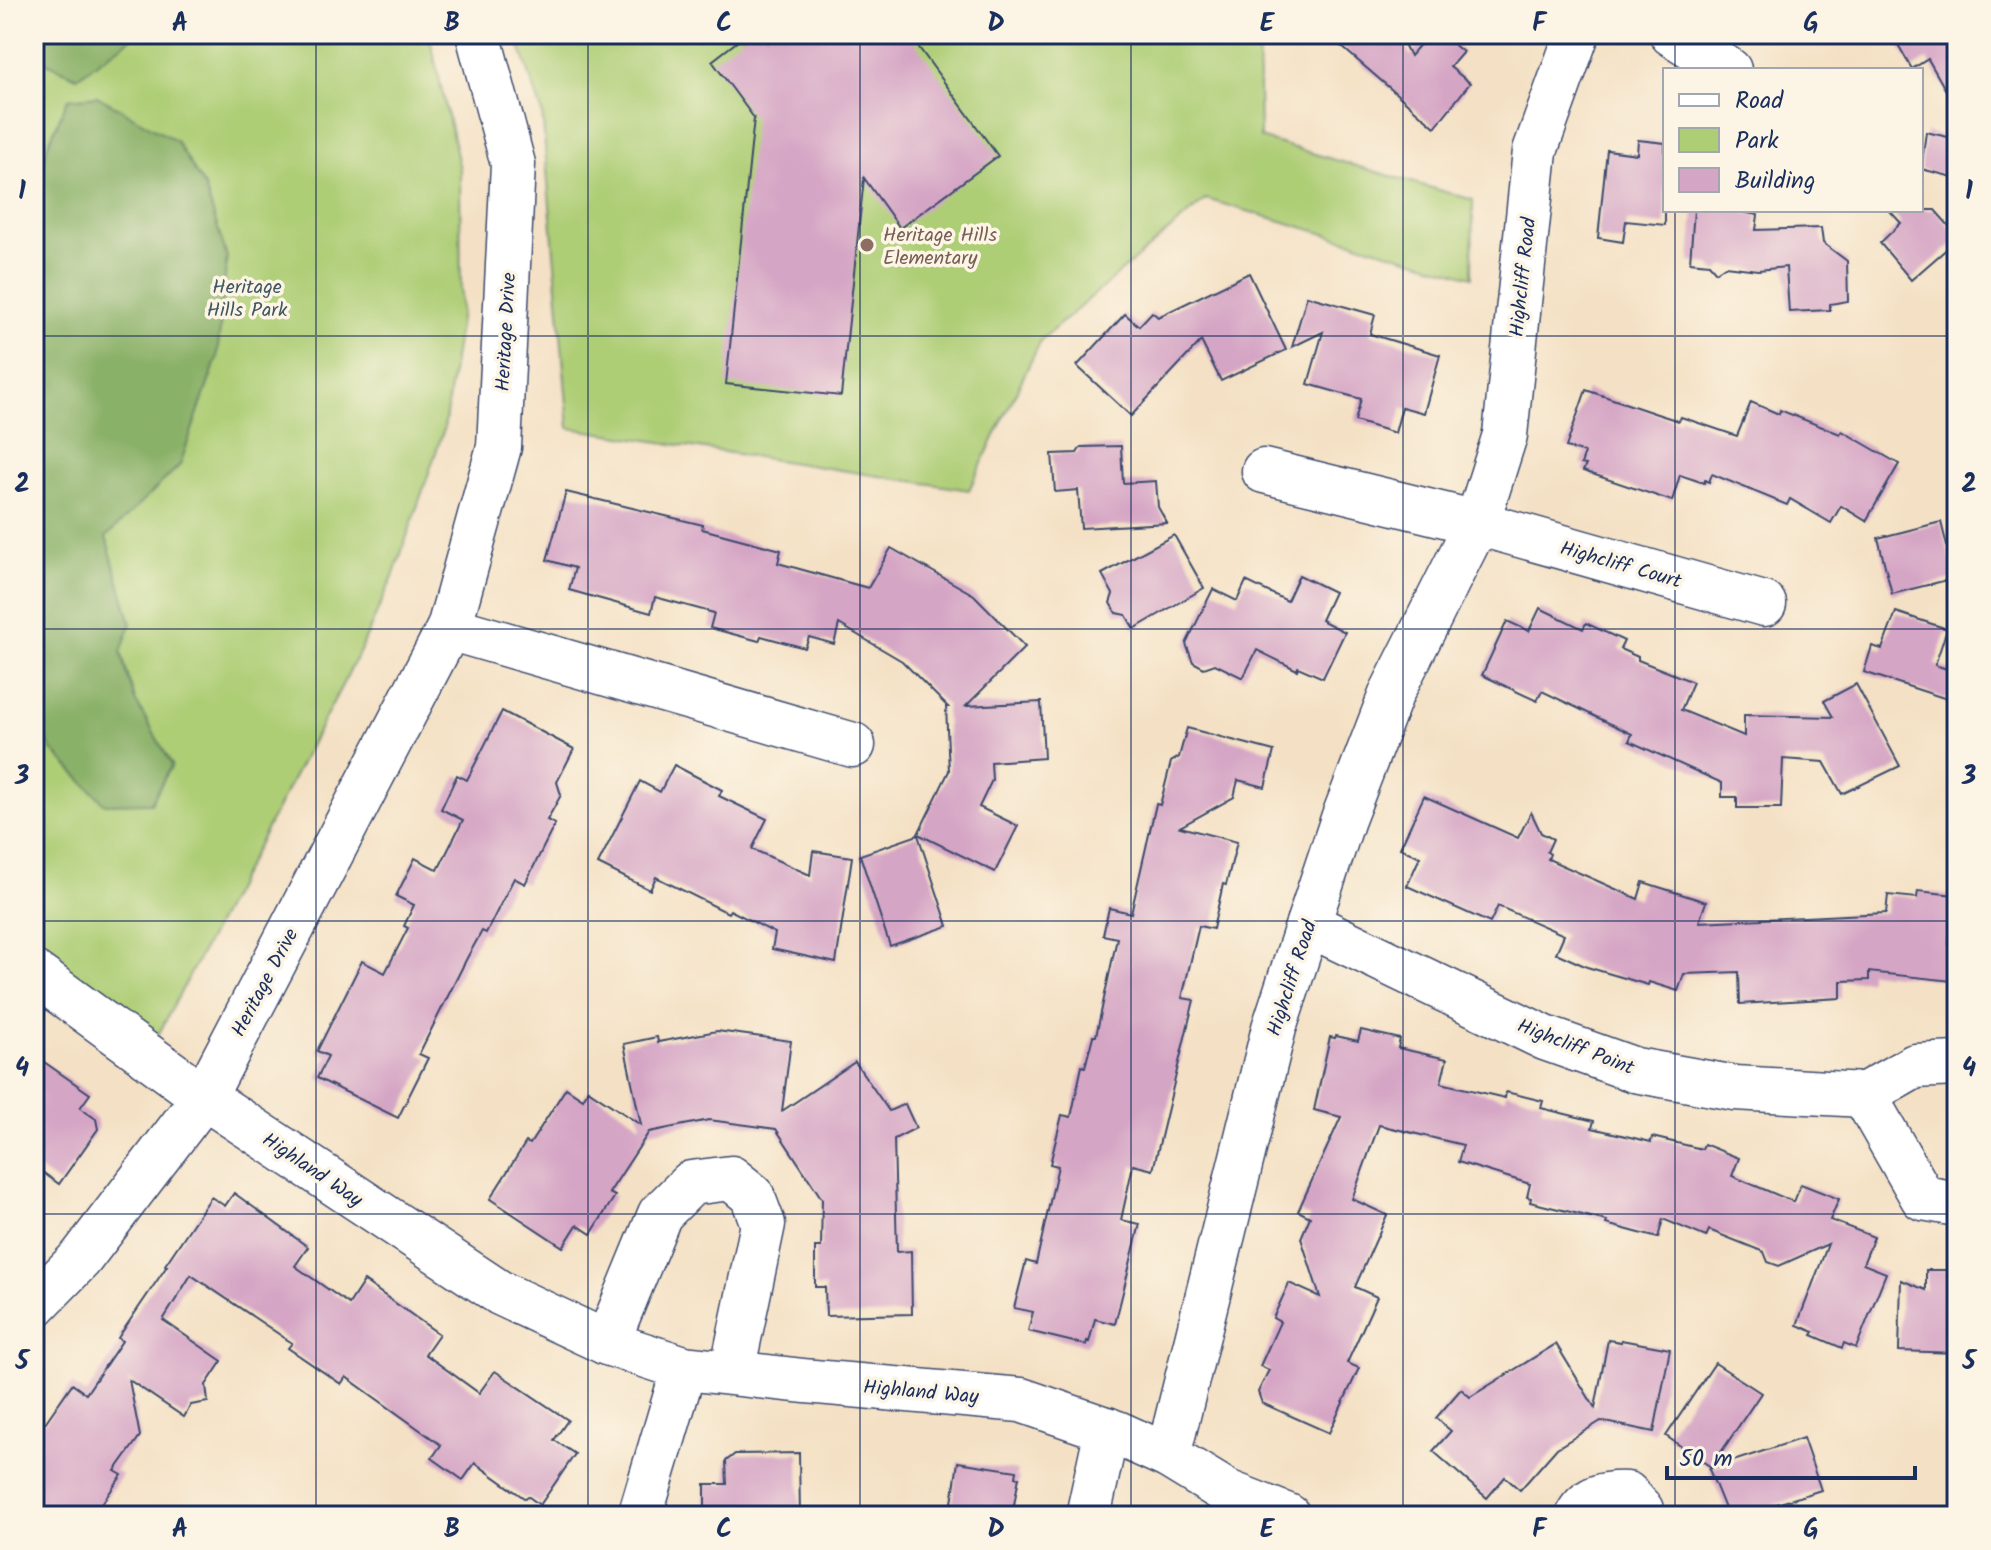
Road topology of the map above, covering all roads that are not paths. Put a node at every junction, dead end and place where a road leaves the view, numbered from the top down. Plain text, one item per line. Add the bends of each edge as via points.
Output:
1 (478, 34) edge
2 (1577, 34) edge
3 (1672, 34) edge
4 (1726, 68) edge
5 (1264, 471) dead end
6 (1477, 523) junction
7 (1764, 604) dead end
8 (449, 628) junction
9 (853, 745) dead end
10 (1308, 924) junction
11 (34, 973) edge
12 (1957, 1064) edge
13 (1864, 1095) junction
14 (204, 1097) junction
15 (1957, 1204) edge
16 (34, 1306) edge
17 (607, 1343) junction
18 (684, 1368) junction
19 (732, 1372) junction
20 (1107, 1429) junction
21 (1168, 1456) junction
22 (1205, 1499) edge
23 (640, 1516) edge
24 (1088, 1516) edge
25 (1288, 1516) edge
26 (1577, 1516) edge
27 (1642, 1516) edge

1 - 8 street, Heritage Drive via 513,164 499,447
2 - 6 street, Highcliff Road via 1535,151 1505,435
3 - 4 street
5 - 6 street
6 - 7 street, Highcliff Court
6 - 10 street, Highcliff Road via 1392,692
8 - 9 street
8 - 14 street, Heritage Drive
10 - 13 street, Highcliff Point via 1545,1038 1635,1070 1735,1088
10 - 21 street, Highcliff Road via 1274,1028
11 - 14 street, Highland Way
12 - 13 street via 1915,1066
13 - 15 street via 1923,1198
14 - 16 street, Heritage Drive via 81,1258
14 - 17 street, Highland Way via 500,1293
17 - 18 street, Highland Way
17 - 19 street via 660,1214 691,1183 731,1178 752,1195 763,1224
18 - 19 street, Highland Way
18 - 23 street
19 - 20 street, Highland Way via 1021,1400
20 - 21 street, Highland Way
20 - 24 street
21 - 22 street, Highland Way
22 - 25 street, Highland Way via 1227,1492
26 - 27 street via 1603,1493 1627,1494

